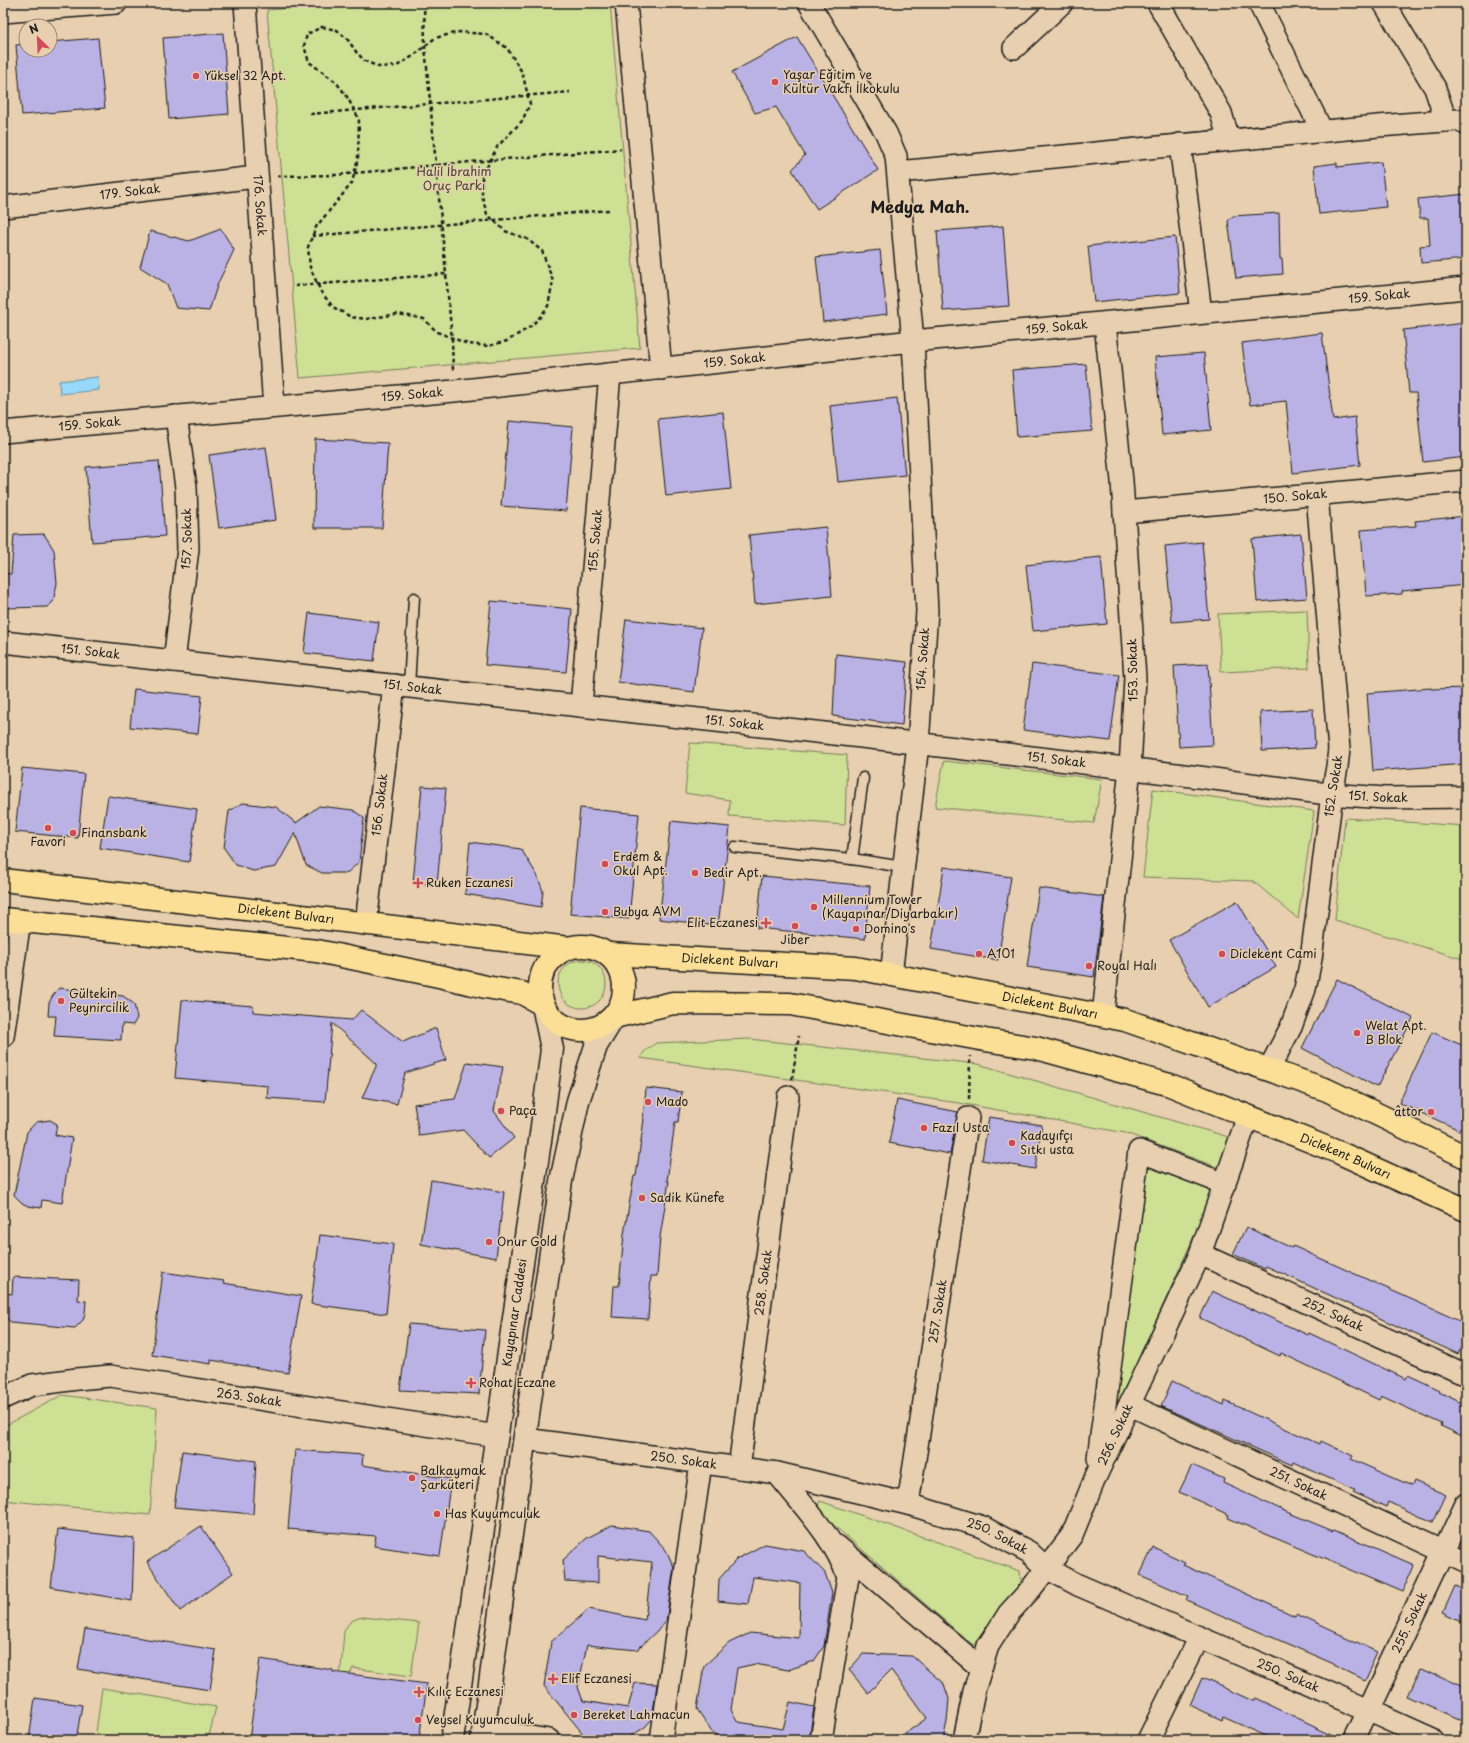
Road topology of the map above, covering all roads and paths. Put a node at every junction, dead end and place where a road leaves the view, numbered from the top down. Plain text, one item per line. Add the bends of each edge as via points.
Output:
1 (116, 3) edge
2 (245, 3) edge
3 (424, 3) edge
4 (626, 3) edge
5 (809, 3) edge
6 (1062, 3) edge
7 (1158, 3) edge
8 (1260, 3) edge
9 (1384, 3) edge
10 (15, 8) edge
11 (425, 46) junction
12 (1014, 48) dead end
13 (570, 92) dead end
14 (528, 96) junction
15 (430, 104) junction
16 (354, 110) junction
17 (310, 114) dead end
18 (1456, 122) edge
19 (1322, 131) junction
20 (1228, 140) junction
21 (1180, 144) junction
22 (640, 148) junction
23 (491, 160) junction
24 (436, 165) junction
25 (355, 172) junction
26 (898, 172) junction
27 (256, 177) junction
28 (3, 207) edge
29 (609, 210) dead end
30 (493, 220) junction
31 (441, 225) junction
32 (312, 236) junction
33 (446, 274) junction
34 (316, 284) junction
35 (295, 286) dead end
36 (1466, 288) edge
37 (1201, 313) junction
38 (1105, 324) junction
39 (452, 339) junction
40 (913, 342) junction
41 (661, 369) junction
42 (610, 374) junction
43 (454, 391) junction
44 (274, 407) junction
45 (176, 416) junction
46 (3, 432) edge
47 (1466, 481) edge
48 (1317, 495) junction
49 (1124, 512) junction
50 (414, 598) dead end
51 (3, 642) edge
52 (174, 661) junction
53 (402, 686) junction
54 (581, 706) junction
55 (918, 744) junction
56 (1130, 768) junction
57 (864, 778) dead end
58 (1332, 794) junction
59 (1466, 797) edge
60 (735, 847) dead end
61 (852, 859) junction
62 (903, 867) junction
63 (3, 880) edge
64 (12, 920) edge
65 (366, 924) junction
66 (569, 948) junction
67 (608, 954) junction
68 (891, 975) junction
69 (543, 1005) junction
70 (1103, 1015) junction
71 (614, 1017) junction
72 (799, 1036) dead end
73 (3, 1037) edge
74 (970, 1056) dead end
75 (1269, 1070) junction
76 (788, 1097) joint
77 (1248, 1116) junction
78 (968, 1118) joint
79 (1466, 1157) edge
80 (1225, 1184) junction
81 (1466, 1210) edge
82 (1200, 1254) junction
83 (1466, 1375) edge
84 (3, 1398) edge
85 (1130, 1405) junction
86 (497, 1436) junction
87 (525, 1439) junction
88 (701, 1463) junction
89 (739, 1468) junction
90 (777, 1473) junction
91 (1096, 1476) junction
92 (908, 1504) junction
93 (1466, 1504) edge
94 (832, 1542) junction
95 (1444, 1552) junction
96 (1466, 1562) edge
97 (1046, 1568) junction
98 (1198, 1637) junction
99 (981, 1668) junction
100 (1368, 1710) junction
101 (483, 1734) edge
102 (452, 1740) edge
103 (548, 1740) edge
104 (661, 1740) edge
105 (821, 1740) edge
106 (964, 1740) edge
107 (1148, 1740) edge
108 (1354, 1740) edge
109 (1434, 1740) edge

1 - 10 street
2 - 27 street, 176. Sokak
3 - 11 path
4 - 22 street
5 - 26 street, 154. Sokak via 886,133 896,156
6 - 12 street
7 - 20 street via 1221,113
8 - 19 street
9 - 18 street
11 - 14 path via 435,38 459,32 486,34 507,48 522,72
11 - 15 path
11 - 16 path via 397,66 378,67 356,53 348,40 337,30 322,27 307,34 304,46 309,62 336,82
13 - 14 path
14 - 15 path
14 - 23 path via 530,104 522,121 497,147
15 - 16 path
15 - 24 path
16 - 17 path
16 - 25 path via 359,119
18 - 19 street
19 - 20 street
20 - 21 street
21 - 26 street
21 - 37 street
22 - 23 path
22 - 41 street
23 - 24 path
23 - 30 path via 482,177 482,196 487,214
24 - 25 path
24 - 31 path
25 - 27 path via 336,175
25 - 32 path via 352,183 316,227
26 - 40 street, 154. Sokak
27 - 28 street, 179. Sokak
27 - 44 street, 176. Sokak
29 - 30 path
30 - 31 path
30 - 39 path via 505,231 527,239 542,251 553,281 548,306 530,326 508,341 488,346
31 - 32 path
31 - 33 path
32 - 34 path via 308,247 310,267
33 - 34 path
33 - 39 path
34 - 35 path
34 - 39 path via 333,307 351,317 366,319 398,314 424,318 437,332
36 - 37 street, 159. Sokak
37 - 38 street, 159. Sokak
38 - 40 street, 159. Sokak
38 - 49 street, 153. Sokak
39 - 43 path
40 - 41 street, 159. Sokak
40 - 55 street, 154. Sokak via 927,611
41 - 42 street, 159. Sokak
42 - 43 street, 159. Sokak
42 - 54 street, 155. Sokak
43 - 44 street, 159. Sokak
44 - 45 street, 159. Sokak
45 - 46 street, 159. Sokak
45 - 52 street, 157. Sokak via 186,486 188,549
47 - 48 street, 150. Sokak
48 - 49 street, 150. Sokak
48 - 58 street, 152. Sokak via 1339,748
49 - 56 street, 153. Sokak via 1135,678
50 - 53 lane
51 - 52 street, 151. Sokak
52 - 53 street, 151. Sokak
53 - 54 street, 151. Sokak
53 - 65 street, 156. Sokak
54 - 55 street, 151. Sokak
55 - 56 street, 151. Sokak
55 - 62 street, 154. Sokak
56 - 58 street, 151. Sokak
56 - 70 street, 153. Sokak
57 - 61 lane
58 - 59 street, 151. Sokak via 1384,798
58 - 75 street, 152. Sokak via 1305,989 1291,1027
60 - 61 lane
61 - 62 lane
62 - 68 street, 154. Sokak
63 - 65 main road, Diclekent Bulvarı
64 - 69 main road via 317,951 486,988 522,993
64 - 73 street
65 - 66 main road, Diclekent Bulvarı
66 - 67 main road via 596,947
66 - 69 main road via 556,954 547,964 541,977
67 - 68 main road, Diclekent Bulvarı via 856,968
67 - 71 main road via 618,964 624,977 622,1005
68 - 70 main road, Diclekent Bulvarı
69 - 71 main road via 551,1017 575,1030 589,1030 602,1026
69 - 86 main road, Kayapınar Caddesi via 552,1049
70 - 75 main road, Diclekent Bulvarı via 1125,1020
71 - 77 main road, Diclekent Bulvarı via 673,1003 790,1004 1036,1048 1170,1085
71 - 87 main road via 596,1046 578,1101 562,1173
72 - 76 path
74 - 78 path
75 - 79 main road, Diclekent Bulvarı via 1327,1090
76 - 89 street, 258. Sokak
77 - 80 street, 256. Sokak
77 - 81 main road, Diclekent Bulvarı via 1340,1153
78 - 92 street, 257. Sokak
80 - 82 street, 256. Sokak
80 - 91 street via 1139,1151
82 - 83 street, 252. Sokak
82 - 85 street, 256. Sokak
84 - 86 street, 263. Sokak via 32,1386 110,1376
85 - 91 street, 256. Sokak
85 - 95 street, 251. Sokak
86 - 102 main road, Kayapınar Caddesi
87 - 88 street, 250. Sokak
87 - 101 main road
88 - 89 street, 250. Sokak
88 - 104 street
89 - 90 street, 250. Sokak
90 - 92 street, 250. Sokak
90 - 94 street
91 - 97 street, 256. Sokak via 1072,1535
92 - 97 street, 250. Sokak via 983,1528 1029,1552
93 - 95 street, 255. Sokak
94 - 99 street
94 - 105 street via 848,1578
95 - 96 street, 251. Sokak
95 - 100 street, 255. Sokak
97 - 98 street, 250. Sokak via 1078,1585
97 - 99 street, 256. Sokak via 1009,1613 988,1646
98 - 100 street, 250. Sokak
98 - 107 street
99 - 106 street, 256. Sokak
100 - 108 street, 255. Sokak
100 - 109 street, 250. Sokak
101 - 103 street

